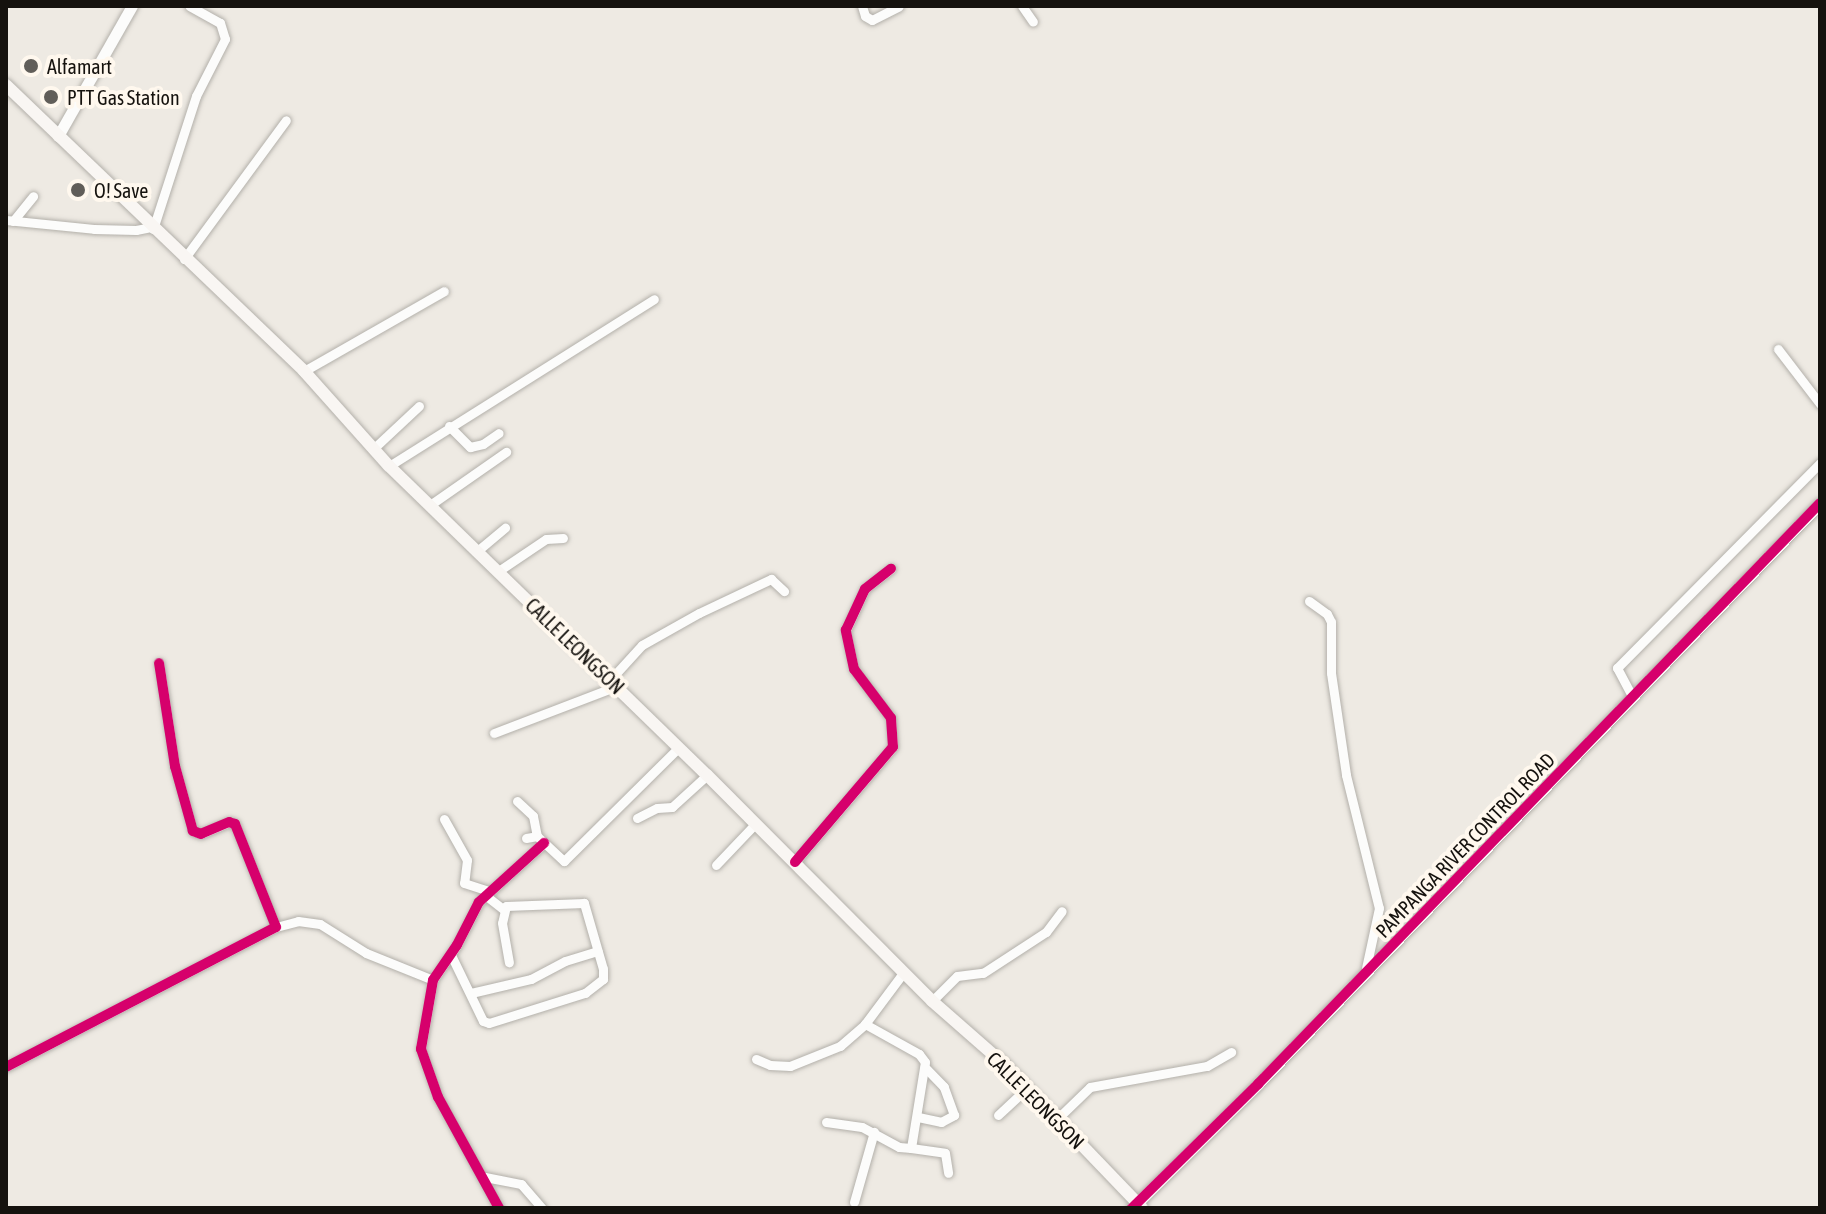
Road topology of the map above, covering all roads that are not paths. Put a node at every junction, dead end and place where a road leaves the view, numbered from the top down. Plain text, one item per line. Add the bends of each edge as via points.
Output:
1 (132, 6) edge
2 (189, 6) edge
3 (862, 6) edge
4 (899, 6) edge
5 (1022, 6) edge
6 (1033, 22) dead end
7 (6, 85) edge
8 (286, 120) dead end
9 (58, 136) junction
10 (33, 196) dead end
11 (10, 221) edge
12 (152, 228) junction
13 (184, 259) junction
14 (444, 291) dead end
15 (654, 299) dead end
16 (1778, 349) dead end
17 (304, 371) junction
18 (1820, 404) edge
19 (419, 406) dead end
20 (449, 426) junction
21 (499, 433) dead end
22 (373, 449) junction
23 (506, 452) dead end
24 (1820, 463) edge
25 (389, 466) junction
26 (430, 505) junction
27 (1818, 508) edge
28 (505, 528) dead end
29 (563, 538) dead end
30 (476, 552) junction
31 (891, 569) dead end
32 (497, 572) junction
33 (784, 591) dead end
34 (1309, 601) dead end
35 (159, 663) dead end
36 (614, 683) junction
37 (1632, 696) junction
38 (494, 733) dead end
39 (679, 747) junction
40 (707, 775) junction
41 (517, 801) dead end
42 (637, 818) dead end
43 (444, 819) dead end
44 (756, 823) junction
45 (526, 838) dead end
46 (541, 839) junction
47 (795, 862) junction
48 (716, 865) dead end
49 (487, 893) junction
50 (504, 910) junction
51 (1062, 911) dead end
52 (276, 927) junction
53 (597, 951) junction
54 (451, 955) junction
55 (509, 962) dead end
56 (1366, 968) junction
57 (903, 973) junction
58 (433, 980) junction
59 (471, 993) junction
60 (932, 1001) junction
61 (865, 1024) junction
62 (1231, 1052) dead end
63 (756, 1059) dead end
64 (6, 1067) edge
65 (925, 1067) junction
66 (1026, 1089) junction
67 (998, 1115) dead end
68 (918, 1117) junction
69 (1057, 1119) junction
70 (826, 1122) dead end
71 (874, 1132) junction
72 (911, 1148) junction
73 (948, 1173) dead end
74 (485, 1177) junction
75 (854, 1202) dead end
76 (1137, 1206) edge
77 (499, 1208) edge
78 (542, 1208) edge

1 - 9 street
2 - 12 street via 220,23 225,39 196,96
3 - 4 street via 872,20
5 - 6 street
7 - 9 main road, CALLE LEONGSON
8 - 13 street
9 - 12 main road, CALLE LEONGSON
10 - 11 street
11 - 12 street
12 - 13 main road, CALLE LEONGSON
13 - 17 main road, CALLE LEONGSON
14 - 17 street
15 - 20 street
16 - 18 street
17 - 22 main road, CALLE LEONGSON
19 - 22 street
20 - 21 street via 470,447
20 - 25 street
22 - 25 main road, CALLE LEONGSON
23 - 26 street
24 - 37 street via 1617,668
25 - 26 main road, CALLE LEONGSON
26 - 30 main road, CALLE LEONGSON
27 - 37 street, PAMPANGA RIVER CONTROL ROAD
28 - 30 street
29 - 32 street via 551,537 525,549
30 - 32 main road, CALLE LEONGSON
31 - 47 street via 865,589 846,630 854,669 891,718 893,747
32 - 36 main road, CALLE LEONGSON
33 - 36 street via 771,579 685,620 642,645
34 - 56 street via 1331,622 1331,673 1346,775 1379,908
35 - 52 street via 175,766 193,831 201,834 235,824
36 - 38 street
36 - 39 main road, CALLE LEONGSON
37 - 56 street, PAMPANGA RIVER CONTROL ROAD
39 - 40 main road, CALLE LEONGSON
39 - 46 street via 564,861
40 - 42 street via 672,807
40 - 44 main road, CALLE LEONGSON
41 - 46 street via 533,816
43 - 49 street via 467,860 464,883
44 - 47 main road, CALLE LEONGSON
44 - 48 street
45 - 46 street
46 - 49 street
47 - 57 main road, CALLE LEONGSON
49 - 50 street
49 - 54 street
50 - 53 street via 511,903 584,903
50 - 55 street
51 - 60 street via 1046,932 983,973 957,976
52 - 58 street via 298,921 320,924 366,953
52 - 64 street
53 - 59 street via 531,979
53 - 59 street via 603,979 585,993 489,1023 483,1021
54 - 58 street
54 - 59 street
56 - 76 street, PAMPANGA RIVER CONTROL ROAD
57 - 60 main road, CALLE LEONGSON
57 - 61 street
58 - 74 street via 421,1049 438,1097
60 - 66 main road, CALLE LEONGSON
61 - 63 street via 840,1046 806,1062 782,1066
61 - 65 street via 919,1054
62 - 69 street via 1207,1066 1090,1087
65 - 68 street
65 - 68 street via 944,1087 954,1115 941,1122
66 - 67 street
66 - 69 main road, CALLE LEONGSON
68 - 72 street
69 - 76 main road, CALLE LEONGSON
70 - 71 street
71 - 72 street
71 - 75 street
72 - 73 street via 945,1153
74 - 77 street
74 - 78 street via 521,1184

